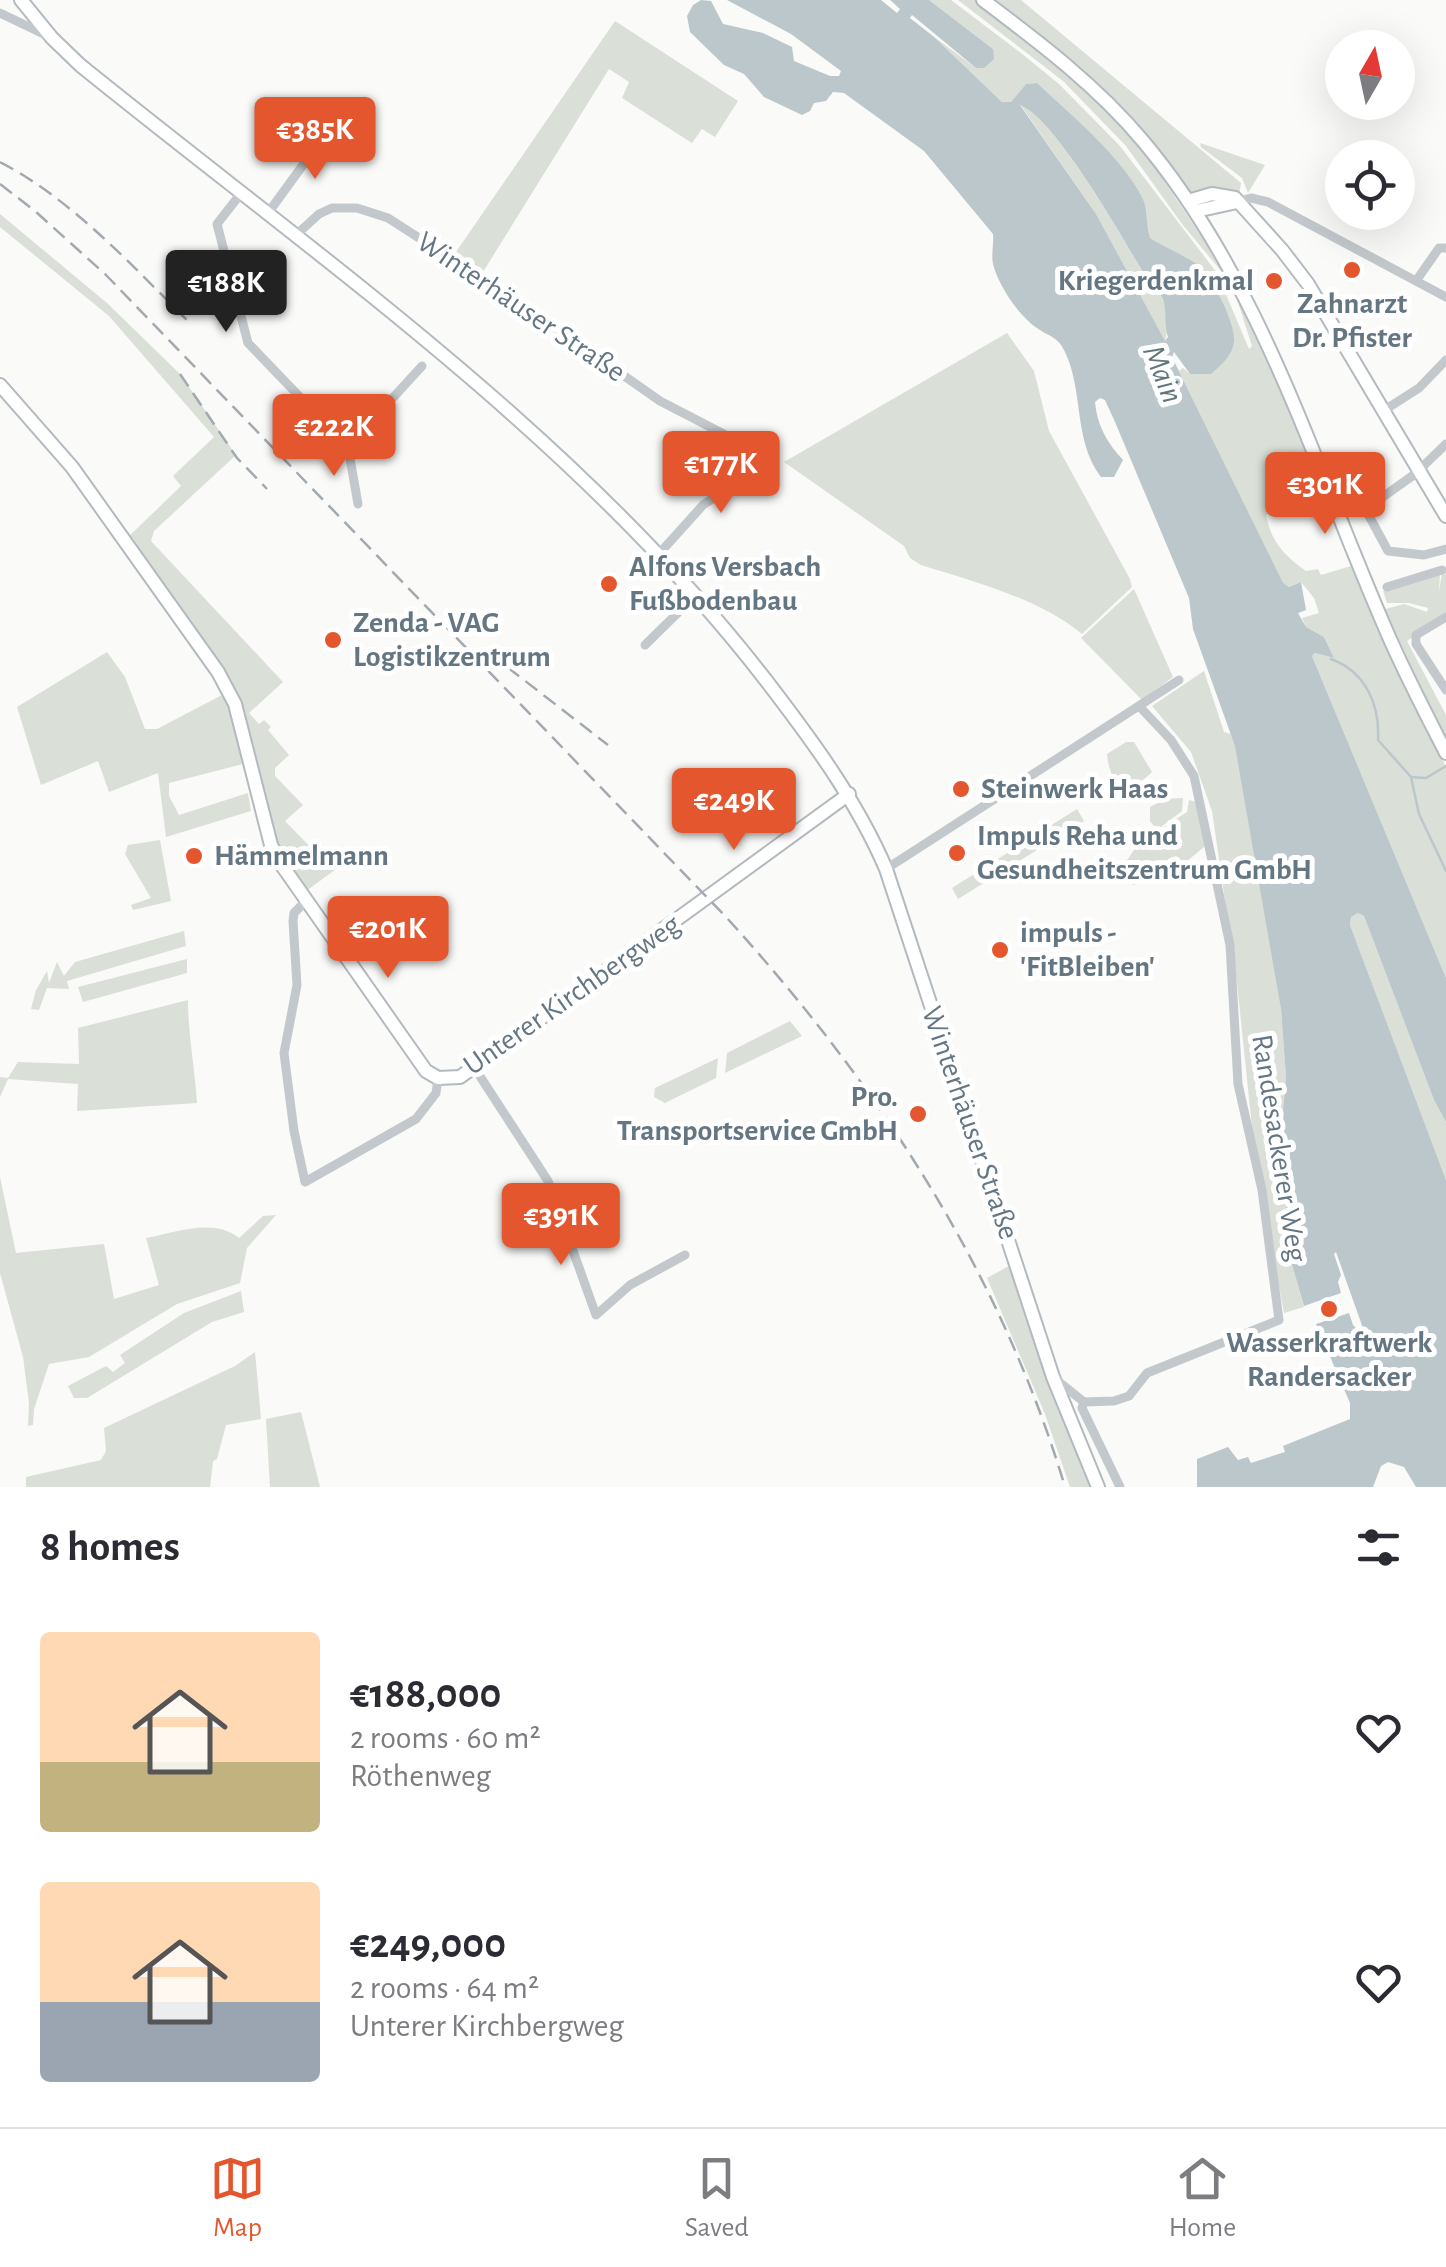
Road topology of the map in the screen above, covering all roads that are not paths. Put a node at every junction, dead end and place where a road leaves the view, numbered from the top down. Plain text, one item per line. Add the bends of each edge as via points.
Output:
1 (22, 0) edge
2 (983, 0) edge
3 (1, 14) edge
4 (52, 38) junction
5 (330, 128) dead end
6 (242, 192) junction
7 (1239, 202) junction
8 (1218, 205) junction
9 (1192, 206) junction
10 (268, 213) junction
11 (296, 235) junction
12 (1214, 242) junction
13 (1446, 248) edge
14 (1416, 282) junction
15 (1446, 298) edge
16 (1446, 360) edge
17 (422, 366) dead end
18 (0, 385) edge
19 (1382, 411) junction
20 (1446, 444) edge
21 (348, 448) junction
22 (1418, 470) junction
23 (1354, 488) dead end
24 (358, 504) dead end
25 (1366, 509) junction
26 (1446, 516) edge
27 (1446, 549) edge
28 (658, 555) junction
29 (1442, 570) dead end
30 (1386, 587) dead end
31 (698, 594) junction
32 (1446, 617) edge
33 (645, 645) dead end
34 (1180, 680) dead end
35 (1446, 690) edge
36 (1140, 706) junction
37 (1446, 753) edge
38 (848, 794) junction
39 (886, 869) junction
40 (306, 900) junction
41 (474, 1067) junction
42 (438, 1078) junction
43 (685, 1255) dead end
44 (1053, 1377) junction
45 (1084, 1402) junction
46 (1098, 1487) edge
47 (1120, 1487) edge

1 - 3 street, Winterhäuser Straße via 19,10
1 - 4 main road
2 - 9 main road via 1111,106
3 - 4 street, Winterhäuser Straße
4 - 6 main road, Winterhäuser Straße
5 - 10 street
6 - 10 main road, Winterhäuser Straße
6 - 21 street via 216,224 248,342
7 - 8 main road
7 - 9 main road via 1220,194
7 - 14 street via 1268,202
7 - 19 main road via 1296,266
8 - 9 main road
8 - 12 main road
9 - 12 main road
10 - 11 main road, Winterhäuser Straße
11 - 28 main road, Winterhäuser Straße via 438,348
11 - 28 street, Winterhäuser Straße via 332,208 388,218 646,392 772,460 703,506
12 - 37 main road via 1256,317 1386,630
13 - 14 street via 1433,254
14 - 15 street
16 - 19 street via 1419,388
17 - 21 street
18 - 40 main road, Unterer Kirchbergweg via 72,467 218,672 235,704 271,844
19 - 22 main road
20 - 22 street
21 - 24 street
22 - 25 street
22 - 26 main road
23 - 25 street
25 - 27 street via 1388,552
28 - 31 main road, Winterhäuser Straße
29 - 30 street
31 - 33 street
31 - 38 main road, Winterhäuser Straße
32 - 35 street via 1422,629 1416,644
34 - 36 street
36 - 39 street
36 - 45 street, Randesackerer Weg via 1194,776 1230,945 1238,1084 1262,1190 1279,1320 1147,1372 1129,1396
38 - 39 main road, Winterhäuser Straße
38 - 41 main road, Unterer Kirchbergweg
39 - 44 main road, Winterhäuser Straße
40 - 42 main road, Unterer Kirchbergweg via 426,1071
40 - 42 street via 294,913 298,984 284,1054 306,1182 416,1120 436,1093
41 - 42 main road, Unterer Kirchbergweg via 460,1078
41 - 43 street via 548,1180 596,1315 630,1286
44 - 45 street
44 - 46 main road, Winterhäuser Straße
45 - 47 street

